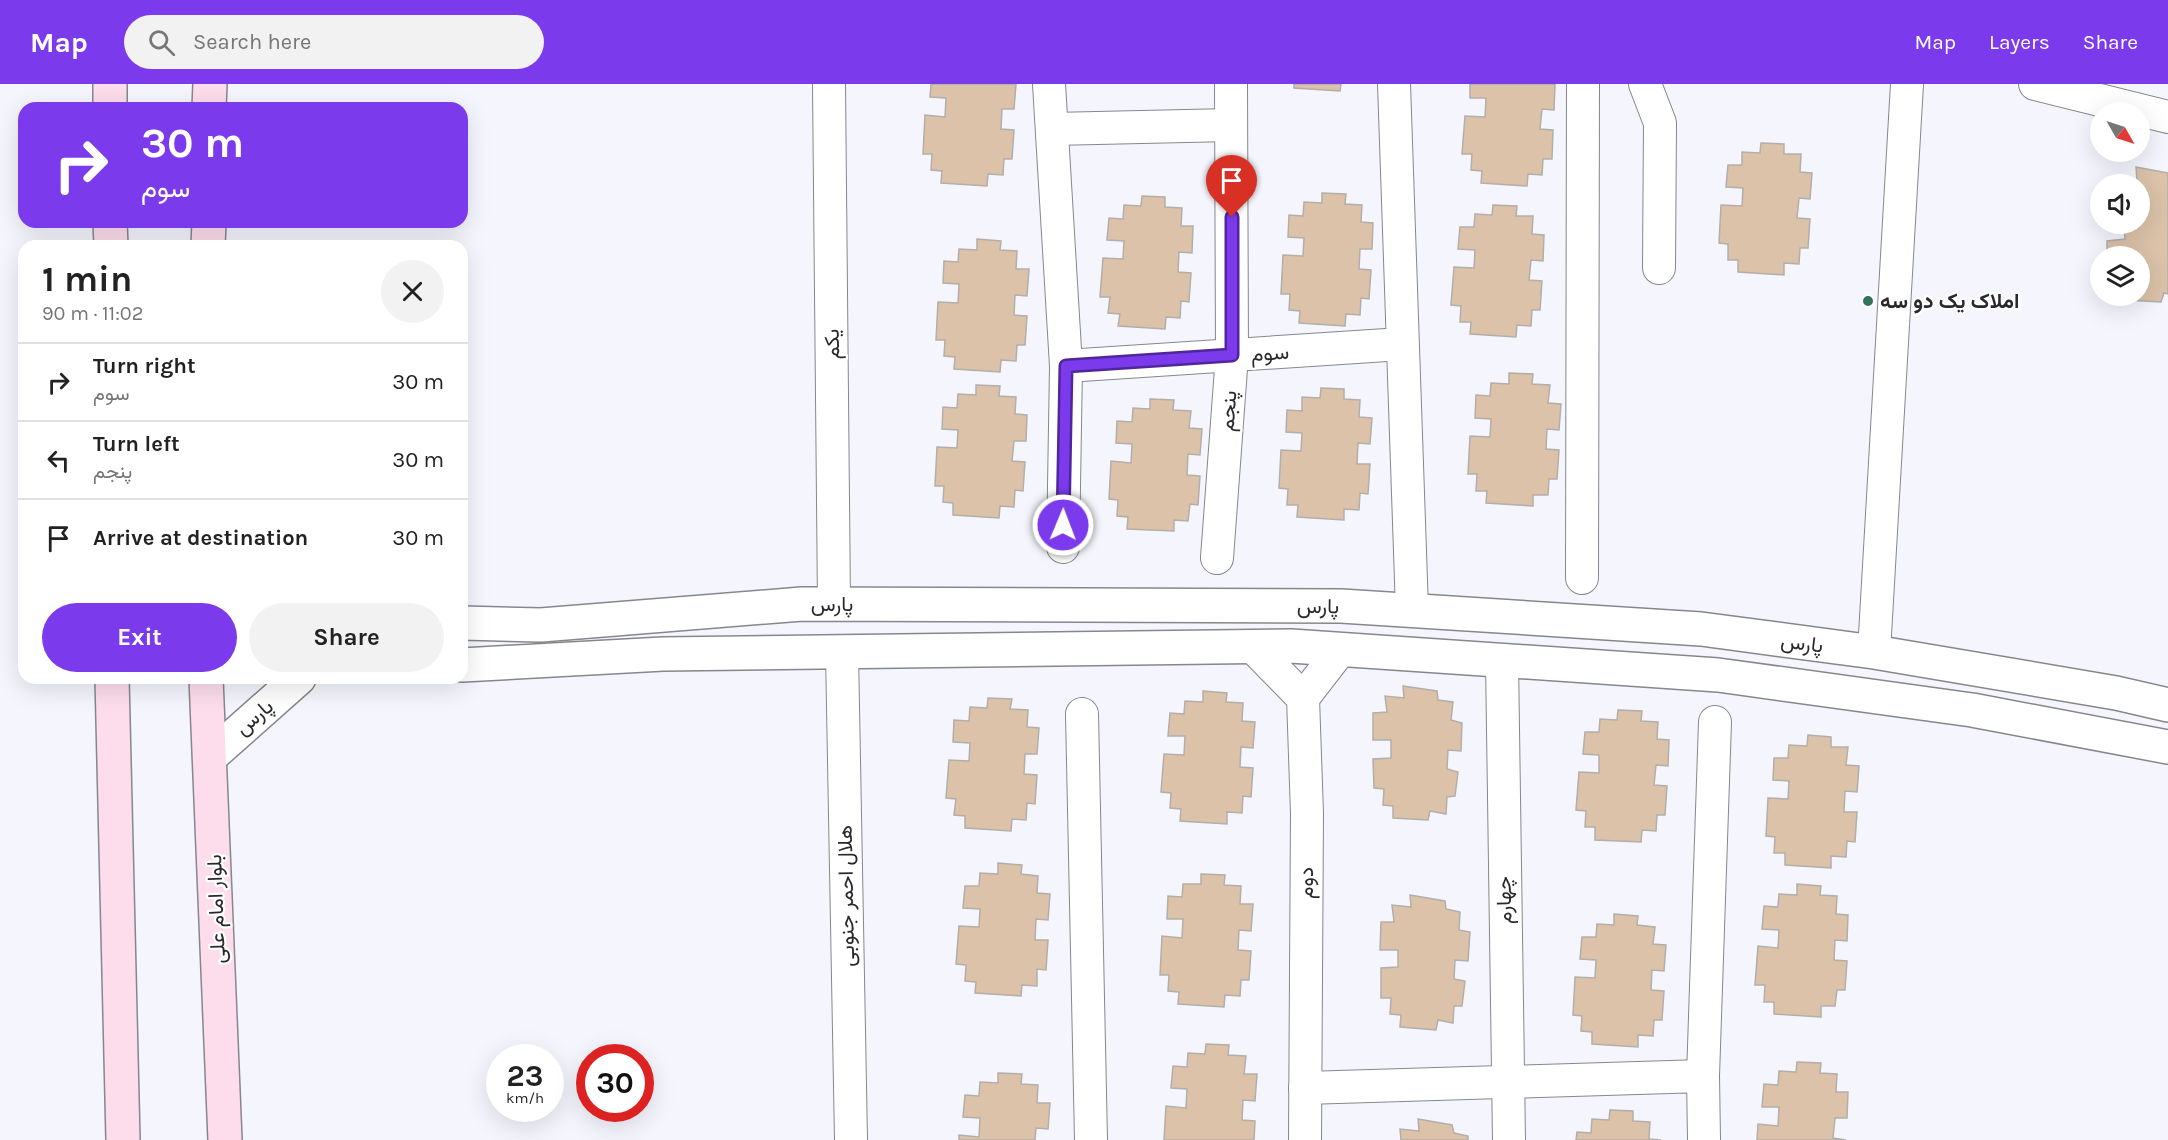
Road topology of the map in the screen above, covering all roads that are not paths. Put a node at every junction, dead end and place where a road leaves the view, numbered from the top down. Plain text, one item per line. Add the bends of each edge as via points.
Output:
1 (110, 84) edge
2 (210, 84) edge
3 (829, 84) edge
4 (1049, 84) edge
5 (1231, 84) edge
6 (1394, 84) edge
7 (1583, 84) edge
8 (1646, 84) edge
9 (1906, 84) edge
10 (2036, 84) edge
11 (110, 102) edge
12 (210, 102) edge
13 (2168, 117) edge
14 (1231, 125) junction
15 (1052, 129) junction
16 (1659, 267) dead end
17 (1402, 344) junction
18 (1232, 355) junction
19 (1066, 366) junction
20 (1063, 547) dead end
21 (1217, 558) dead end
22 (1582, 578) dead end
23 (834, 604) junction
24 (1412, 610) junction
25 (468, 623) edge
26 (1252, 646) junction
27 (1341, 649) junction
28 (842, 652) junction
29 (1874, 652) junction
30 (1502, 660) junction
31 (468, 665) edge
32 (112, 684) edge
33 (206, 684) edge
34 (292, 684) edge
35 (1870, 696) junction
36 (1303, 698) junction
37 (2168, 705) edge
38 (1082, 714) dead end
39 (1715, 722) dead end
40 (2168, 747) edge
41 (210, 757) junction
42 (1703, 1076) junction
43 (1508, 1083) junction
44 (1305, 1089) junction
45 (123, 1140) edge
46 (225, 1140) edge
47 (851, 1140) edge
48 (1092, 1140) edge
49 (1305, 1140) edge
50 (1509, 1140) edge
51 (1704, 1140) edge

1 - 11 main road
2 - 12 main road
3 - 23 street, یکم
4 - 15 street
5 - 14 street, پنجم
6 - 17 street
7 - 22 street
8 - 16 street via 1660,123
9 - 29 street
10 - 13 street
14 - 15 street
14 - 18 street, پنجم
15 - 19 street
17 - 18 street, سوم
17 - 24 street
18 - 19 street, سوم
18 - 21 street, پنجم
19 - 20 street
23 - 24 street, پارس via 1341,606
23 - 25 street, پارس via 542,625
24 - 29 street, پارس via 1701,629
26 - 27 street, پارس
26 - 28 street, پارس
26 - 36 street
27 - 30 street, پارس
27 - 36 street
28 - 31 street, پارس via 663,654
28 - 47 street, هلال احمر جنوبی
29 - 35 street
29 - 37 street, پارس
30 - 35 street, پارس via 1718,675
30 - 43 street, چهارم
32 - 45 main road
33 - 41 main road, بلوار امام علی
34 - 41 street, پارس
35 - 40 street, پارس via 1972,710
36 - 44 street, دوم via 1307,813
38 - 48 street
39 - 42 street
41 - 46 main road, بلوار امام علی
42 - 43 street
42 - 51 street
43 - 44 street
43 - 50 street, چهارم
44 - 49 street, دوم

